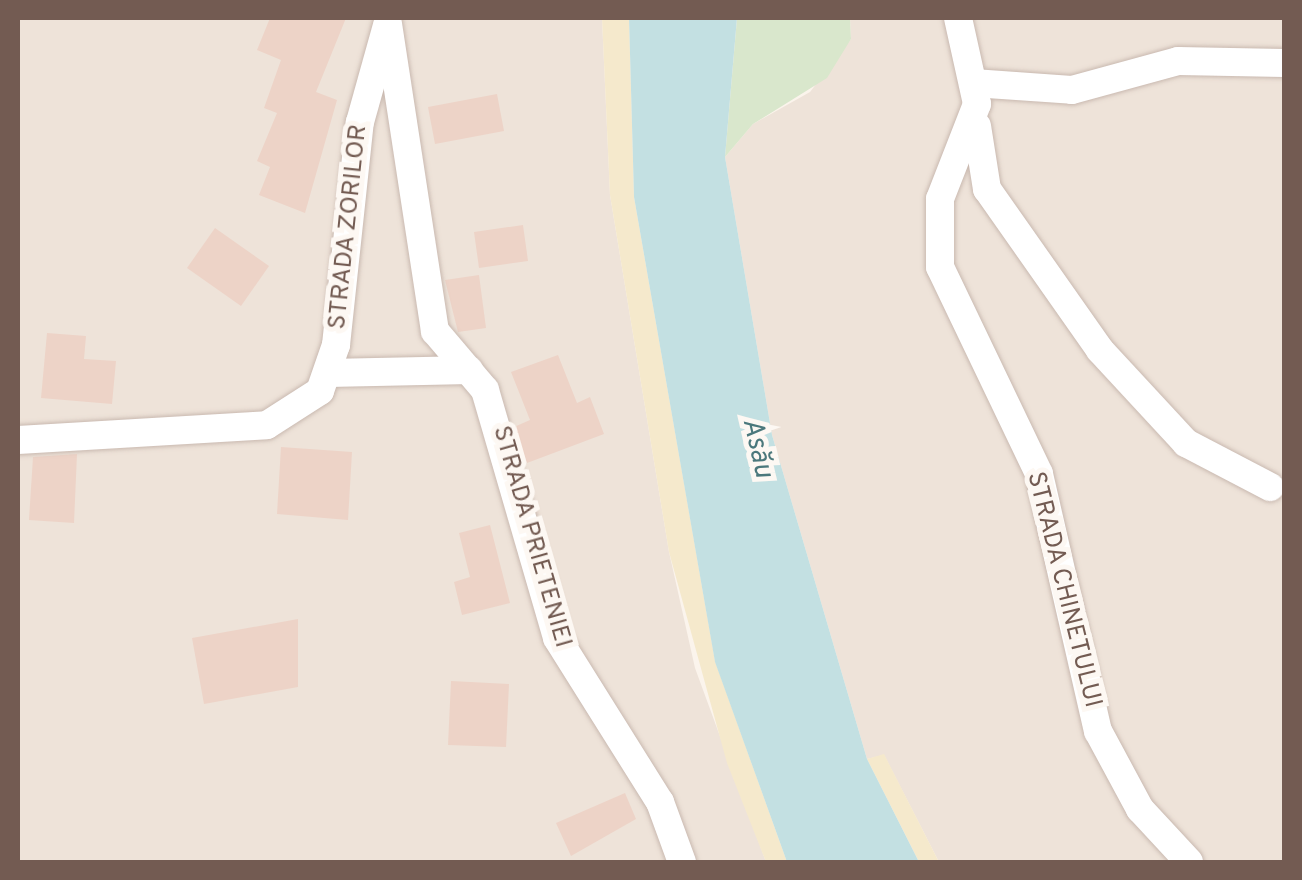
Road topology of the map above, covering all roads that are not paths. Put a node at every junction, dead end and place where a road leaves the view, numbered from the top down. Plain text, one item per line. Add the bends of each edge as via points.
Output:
1 (958, 18) edge
2 (385, 20) edge
3 (1284, 63) edge
4 (975, 94) junction
5 (469, 370) junction
6 (330, 374) junction
7 (18, 440) edge
8 (1270, 487) dead end
9 (682, 862) edge
10 (1189, 862) edge

1 - 4 street
2 - 5 street, STRADA PRIETENIEI via 435,331
2 - 6 street, STRADA ZORILOR via 353,160
3 - 4 street via 1178,61 1072,90
4 - 8 street via 987,189 1100,350 1186,443
4 - 10 street, STRADA CHINETULUI via 940,199 940,266 1039,474 1075,654 1114,772
5 - 6 street
5 - 9 street, STRADA PRIETENIEI via 499,422 557,638 660,802
6 - 7 street via 301,409 266,425

